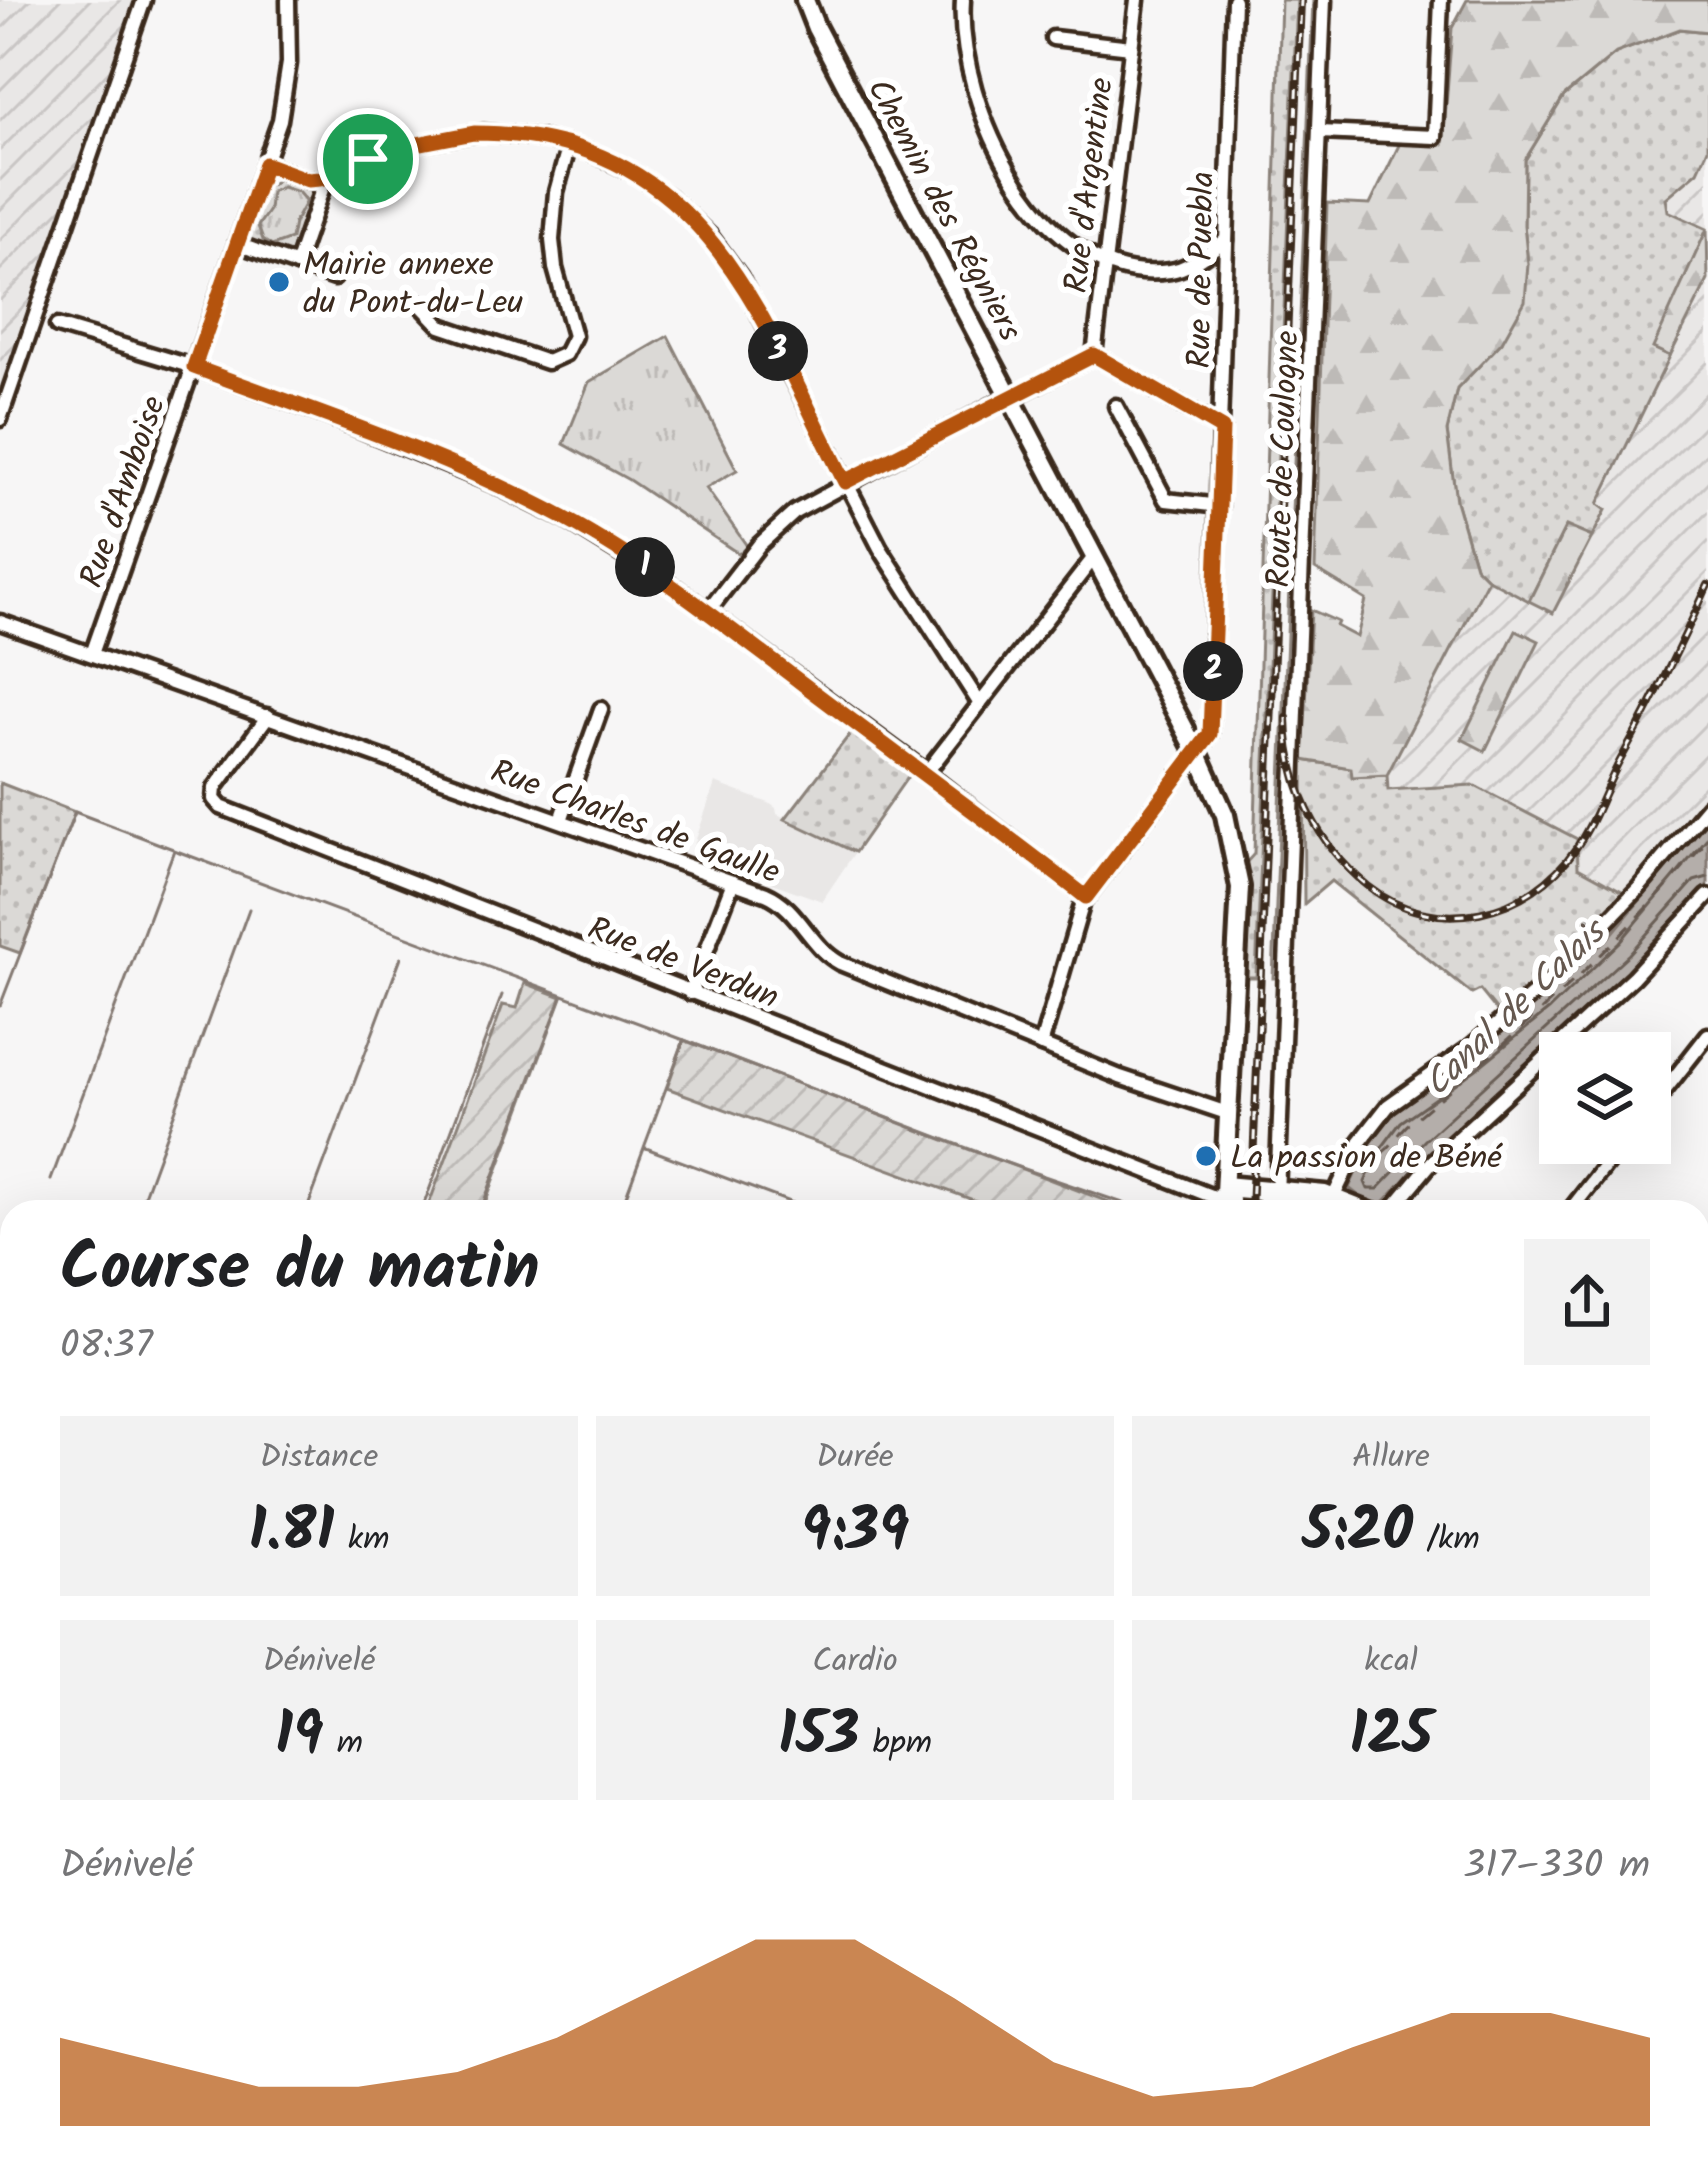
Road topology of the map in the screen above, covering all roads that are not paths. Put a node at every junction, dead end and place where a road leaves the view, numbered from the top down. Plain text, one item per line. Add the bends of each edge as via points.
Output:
1 (144, 0) edge
2 (288, 0) edge
3 (805, 0) edge
4 (963, 0) edge
5 (1137, 0) edge
6 (1234, 0) edge
7 (1324, 0) edge
8 (1441, 0) edge
9 (1053, 38) dead end
10 (1130, 47) junction
11 (1320, 132) junction
12 (568, 145) junction
13 (265, 164) junction
14 (326, 178) junction
15 (1226, 240) junction
16 (237, 244) junction
17 (1106, 263) junction
18 (296, 265) junction
19 (334, 278) dead end
20 (419, 303) dead end
21 (58, 326) dead end
22 (1094, 355) junction
23 (194, 367) junction
24 (1011, 396) junction
25 (1116, 406) dead end
26 (0, 419) edge
27 (1222, 429) junction
28 (845, 482) junction
29 (1220, 506) junction
30 (1095, 556) junction
31 (708, 611) junction
32 (0, 622) edge
33 (92, 654) junction
34 (980, 704) junction
35 (601, 710) dead end
36 (268, 716) junction
37 (1198, 754) junction
38 (926, 772) junction
39 (1708, 806) edge
40 (561, 820) junction
41 (733, 882) junction
42 (1708, 896) edge
43 (1086, 897) junction
44 (690, 993) junction
45 (1574, 1032) edge
46 (1708, 1035) edge
47 (1234, 1045) junction
48 (1041, 1046) junction
49 (1539, 1065) edge
50 (1671, 1082) edge
51 (1230, 1114) junction
52 (1607, 1164) edge
53 (1278, 1190) junction
54 (1229, 1197) edge
55 (1338, 1198) junction
56 (1343, 1200) edge
57 (1400, 1200) edge
58 (1579, 1200) edge

1 - 26 street
2 - 13 street, Rue d'Amboise via 287,84
3 - 24 main road, Chemin des Régniers
4 - 17 street via 972,88 1000,156 1040,211
5 - 10 street, Rue d'Argentine
6 - 15 street, Rue de Puebla
7 - 11 street, Route de Coulogne
8 - 11 street via 1435,137
9 - 10 street
10 - 17 street, Rue d'Argentine
11 - 53 street, Route de Coulogne
12 - 14 street via 511,134 445,136
12 - 20 street via 551,231 574,336 566,354 547,362 441,326
12 - 28 street via 653,184 722,250
13 - 14 street
13 - 16 street, Rue d'Amboise
14 - 18 street
15 - 17 street via 1171,271
15 - 27 street, Rue de Puebla
16 - 18 street
16 - 23 street, Rue d'Amboise
17 - 22 street, Rue d'Argentine
18 - 19 street
21 - 23 street
22 - 24 street
22 - 27 street
23 - 31 street via 536,504
23 - 33 street, Rue d'Amboise
24 - 28 street
24 - 30 main road, Chemin des Régniers
25 - 29 street via 1166,500
27 - 29 street, Rue de Puebla
28 - 31 street via 772,531
28 - 34 street
29 - 37 street, Rue de Puebla via 1211,728
30 - 34 street
30 - 37 main road, Chemin des Régniers
31 - 38 street
32 - 33 street, Rue Charles de Gaulle
33 - 36 street, Rue Charles de Gaulle
34 - 38 street
35 - 40 street
36 - 40 street, Rue Charles de Gaulle
36 - 44 street, Rue de Verdun via 214,788 221,807
37 - 43 street
37 - 47 main road, Chemin des Régniers via 1225,815 1240,879
38 - 43 street
39 - 55 street via 1548,982 1388,1106 1360,1142
40 - 41 street, Rue Charles de Gaulle
41 - 44 street
41 - 48 street, Rue Charles de Gaulle via 785,905 834,960
42 - 45 street
43 - 48 street
44 - 54 street, Rue de Verdun
46 - 50 street
47 - 51 main road, Chemin des Régniers
47 - 54 main road, Chemin des Régniers via 1240,1088
48 - 51 street, Rue Charles de Gaulle
49 - 57 street
51 - 54 main road, Chemin des Régniers
52 - 58 street
53 - 54 street, Rue de Verdun
53 - 55 street, Rue de Verdun
55 - 56 street, Rue de Verdun

